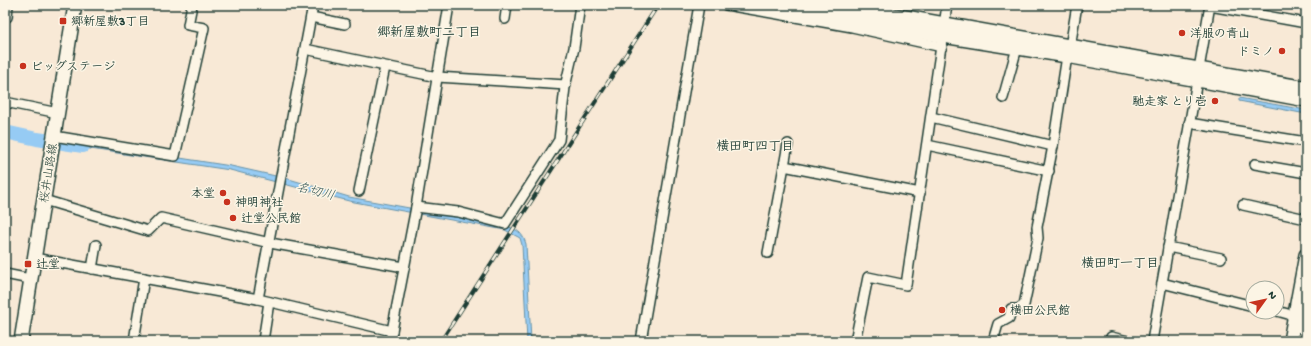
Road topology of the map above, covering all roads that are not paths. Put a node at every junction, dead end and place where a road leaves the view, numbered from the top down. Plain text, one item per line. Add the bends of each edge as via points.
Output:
1 (8, 5) edge
2 (75, 5) edge
3 (192, 5) edge
4 (313, 5) edge
5 (449, 5) edge
6 (507, 5) edge
7 (580, 5) edge
8 (699, 5) edge
9 (726, 5) edge
10 (784, 5) edge
11 (838, 5) edge
12 (944, 5) edge
13 (1077, 5) edge
14 (1210, 6) edge
15 (7, 17) dead end
16 (311, 17) junction
17 (505, 19) dead end
18 (1306, 23) edge
19 (345, 24) dead end
20 (943, 36) junction
21 (1017, 48) junction
22 (305, 49) junction
23 (1068, 52) junction
24 (385, 67) junction
25 (1198, 74) junction
26 (437, 77) junction
27 (566, 85) junction
28 (1306, 88) edge
29 (1003, 98) dead end
30 (1306, 100) edge
31 (5, 102) edge
32 (58, 113) junction
33 (931, 117) junction
34 (1189, 123) junction
35 (54, 136) junction
36 (1306, 142) edge
37 (788, 144) dead end
38 (927, 145) junction
39 (1053, 146) junction
40 (1256, 164) dead end
41 (784, 166) junction
42 (1049, 171) junction
43 (1306, 173) edge
44 (359, 191) dead end
45 (920, 193) junction
46 (44, 200) junction
47 (1243, 205) dead end
48 (416, 207) junction
49 (1306, 220) edge
50 (270, 243) junction
51 (96, 245) dead end
52 (1168, 247) junction
53 (768, 253) dead end
54 (34, 258) junction
55 (1222, 258) dead end
56 (1306, 261) edge
57 (404, 267) junction
58 (92, 269) junction
59 (5, 274) edge
60 (144, 278) junction
61 (30, 280) junction
62 (1162, 283) junction
63 (1303, 293) edge
64 (258, 299) junction
65 (269, 302) junction
66 (1245, 304) edge
67 (1285, 316) edge
68 (1294, 321) junction
69 (1306, 329) edge
70 (392, 331) junction
71 (20, 341) edge
72 (134, 341) edge
73 (263, 341) edge
74 (390, 341) edge
75 (641, 341) edge
76 (855, 341) edge
77 (993, 341) edge
78 (1110, 341) edge
79 (1128, 341) edge
80 (1152, 341) edge
81 (1290, 341) edge

1 - 15 street
2 - 32 street, 桜井山路線
3 - 35 street via 188,25 204,28 175,156
4 - 16 street
5 - 26 street
6 - 17 street
7 - 27 street
8 - 75 street
9 - 20 street via 852,27
10 - 20 street
11 - 20 street via 867,10
12 - 20 street
13 - 23 street
14 - 18 street
14 - 25 street
16 - 19 street
16 - 22 street
20 - 21 street
20 - 23 street
20 - 33 street
21 - 23 street
21 - 29 street
22 - 24 street
22 - 50 street
23 - 25 street
23 - 39 street
24 - 26 street
24 - 44 street
25 - 28 street
25 - 30 street
25 - 34 street
26 - 27 street
26 - 48 street
27 - 48 street via 559,140 505,224 458,212
31 - 32 street
32 - 35 street, 桜井山路線
33 - 38 street
33 - 39 street
34 - 36 street
34 - 52 street
35 - 46 street, 桜井山路線
37 - 41 street
38 - 42 street
38 - 45 street
39 - 42 street
40 - 43 street
41 - 45 street
41 - 53 street
42 - 77 street via 1024,305 1018,309 1011,309 1009,318 998,324
45 - 76 street via 906,285 868,277
46 - 50 street via 148,230 161,218
46 - 54 street, 桜井山路線
47 - 49 street
48 - 57 street
50 - 57 street
50 - 64 street
51 - 58 street
52 - 55 street
52 - 62 street
54 - 58 street
54 - 61 street, 桜井山路線
56 - 63 street
57 - 70 street
58 - 60 street
59 - 61 street
60 - 64 street
60 - 72 street
61 - 71 street, 桜井山路線
62 - 66 street
62 - 80 street
63 - 68 street
64 - 65 street
65 - 70 street
65 - 73 street
67 - 68 street
68 - 69 street
68 - 81 street
70 - 74 street
78 - 79 street via 1111,337

